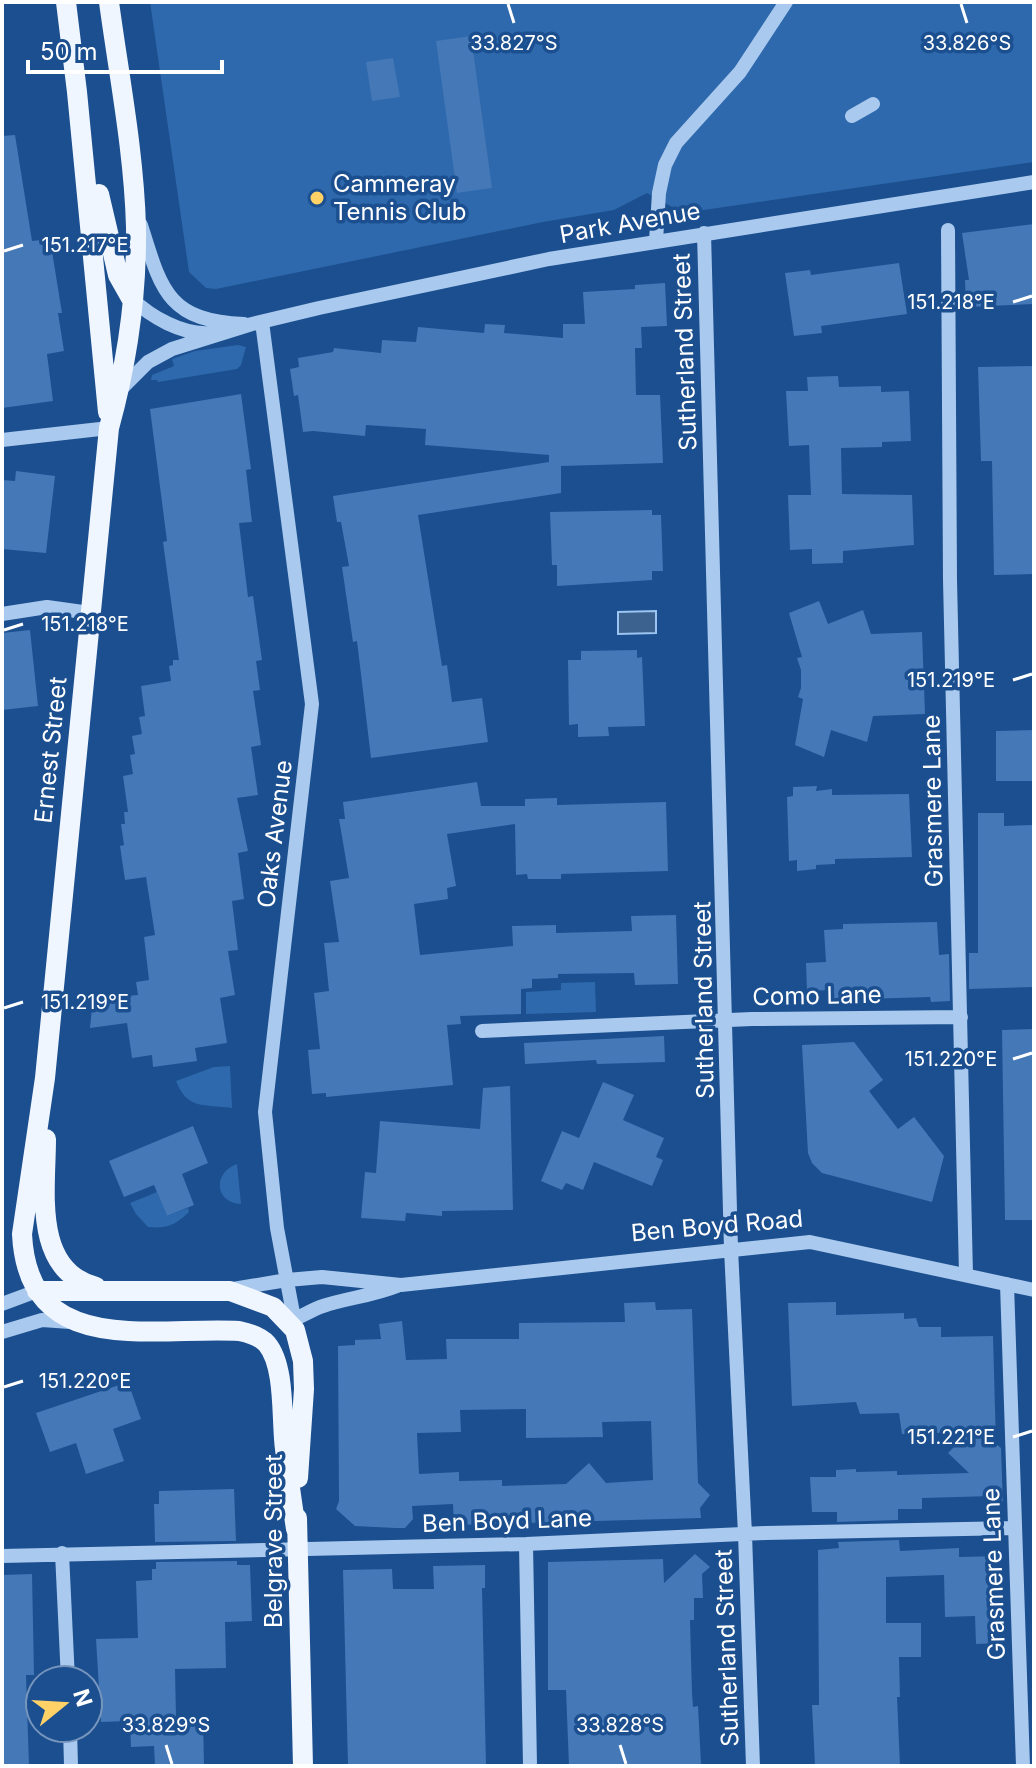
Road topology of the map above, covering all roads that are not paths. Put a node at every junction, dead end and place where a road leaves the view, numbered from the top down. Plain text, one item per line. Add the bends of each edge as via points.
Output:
1 (66, 2) edge
2 (109, 2) edge
3 (786, 2) edge
4 (77, 92) junction
5 (873, 104) dead end
6 (852, 116) dead end
7 (1029, 185) edge
8 (135, 205) junction
9 (948, 230) dead end
10 (704, 233) junction
11 (656, 241) junction
12 (131, 298) junction
13 (257, 323) junction
14 (226, 332) junction
15 (118, 396) junction
16 (109, 428) junction
17 (2, 440) edge
18 (90, 613) junction
19 (2, 614) edge
20 (961, 1017) junction
21 (727, 1019) junction
22 (482, 1031) dead end
23 (45, 1078) junction
24 (731, 1249) junction
25 (966, 1275) junction
26 (287, 1280) junction
27 (1007, 1284) junction
28 (401, 1285) junction
29 (112, 1290) junction
30 (1034, 1290) edge
31 (37, 1291) junction
32 (221, 1291) junction
33 (2, 1304) edge
34 (291, 1320) junction
35 (79, 1323) junction
36 (228, 1331) junction
37 (2, 1332) edge
38 (1014, 1528) junction
39 (745, 1534) junction
40 (297, 1539) junction
41 (526, 1544) junction
42 (62, 1553) junction
43 (2, 1556) edge
44 (67, 1664) edge
45 (70, 1744) edge
46 (71, 1766) edge
47 (303, 1766) edge
48 (530, 1766) edge
49 (753, 1766) edge
50 (1023, 1766) edge

1 - 4 main road, Ernest Street
2 - 8 main road, Ernest Street
3 - 11 street via 740,72 676,143 659,193
4 - 12 main road via 113,259
4 - 16 main road, Ernest Street
5 - 6 street
7 - 10 street, Park Avenue
8 - 12 main road, Ernest Street
8 - 13 street, Park Avenue via 158,278 170,298 209,319
9 - 20 street, Grasmere Lane
10 - 11 street, Park Avenue
10 - 21 street, Sutherland Street
11 - 13 street, Park Avenue
12 - 14 street, Park Avenue via 178,327 202,334
12 - 15 main road, Ernest Street
13 - 14 street, Park Avenue
13 - 26 street, Oaks Avenue via 312,704 265,1112
14 - 15 street, Park Avenue via 158,356 130,377
15 - 16 main road, Ernest Street
16 - 17 street
16 - 18 main road, Ernest Street
18 - 19 street via 47,607
18 - 23 main road, Ernest Street
20 - 21 street, Como Lane
20 - 25 street, Grasmere Lane
21 - 22 street, Como Lane
21 - 24 street, Sutherland Street
23 - 29 main road, Ernest Street via 50,1245 74,1278
23 - 31 main road, Ernest Street via 22,1234 26,1270
24 - 25 street, Ben Boyd Road via 810,1242
24 - 28 street, Ben Boyd Road
24 - 39 street, Sutherland Street
25 - 27 street, Ben Boyd Road
26 - 28 street, Ben Boyd Road via 322,1277
26 - 32 street, Ben Boyd Road
26 - 34 street, Oaks Avenue
27 - 30 street, Ben Boyd Road
27 - 38 street, Grasmere Lane
28 - 34 street, Ben Boyd Road
29 - 31 main road, Ben Boyd Road
29 - 32 main road, Ben Boyd Road
31 - 33 street, Ben Boyd Road
31 - 35 main road
32 - 34 main road, Ben Boyd Road via 266,1303
34 - 36 main road
34 - 40 main road, Belgrave Street via 301,1349 304,1389
35 - 36 main road via 126,1331
35 - 37 street via 42,1320
36 - 40 main road via 255,1335 275,1359
38 - 39 street, Ben Boyd Lane
38 - 50 street, Grasmere Lane
39 - 41 street, Ben Boyd Lane
39 - 49 street, Sutherland Street
40 - 41 street, Ben Boyd Lane
40 - 42 street, Ben Boyd Lane
40 - 47 main road, Belgrave Street
41 - 48 street
42 - 43 street, Ben Boyd Lane
42 - 44 street
45 - 46 street

